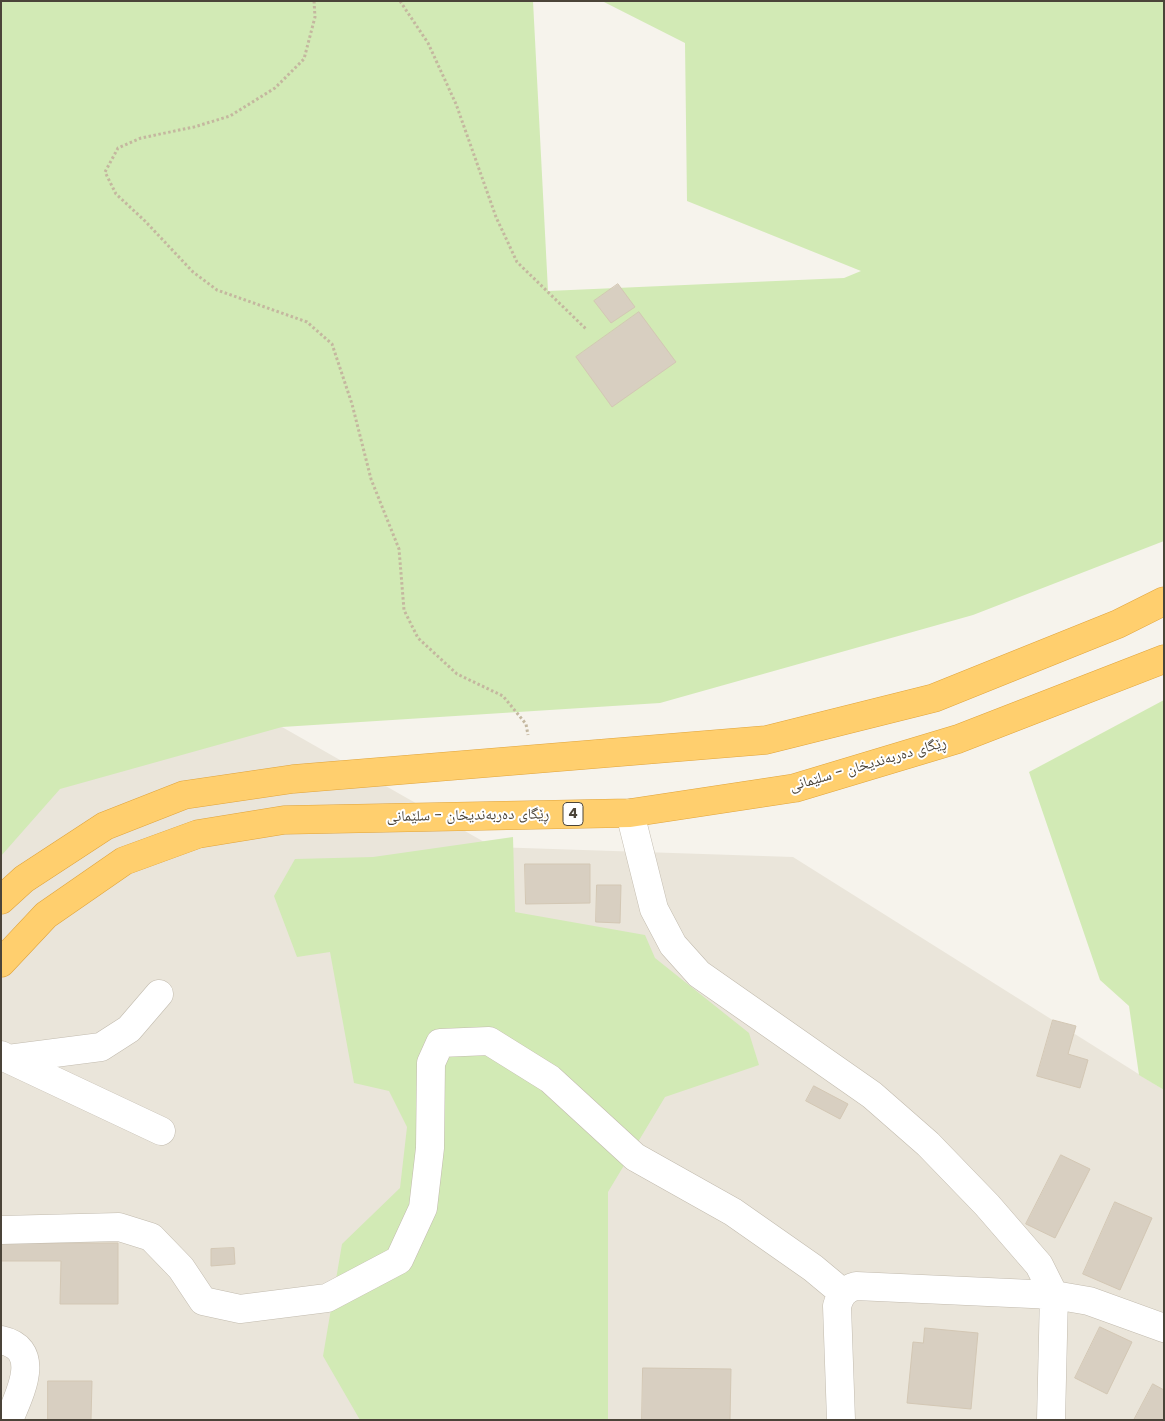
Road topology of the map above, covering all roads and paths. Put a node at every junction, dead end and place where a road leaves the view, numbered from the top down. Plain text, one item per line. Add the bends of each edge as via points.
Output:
1 (314, 1) edge
2 (400, 1) edge
3 (586, 329) dead end
4 (1164, 601) edge
5 (1164, 659) edge
6 (531, 761) junction
7 (630, 813) junction
8 (1, 900) edge
9 (1, 963) edge
10 (160, 994) dead end
11 (4, 1057) edge
12 (161, 1131) dead end
13 (1, 1230) edge
14 (843, 1292) junction
15 (1054, 1295) junction
16 (1164, 1328) edge
17 (1, 1340) edge
18 (9, 1420) edge
19 (841, 1420) edge
20 (1051, 1420) edge

1 - 6 path via 315,17 304,59 275,88 230,116 141,138 118,148 105,172 116,194 193,272 217,290 307,322 332,344 372,479 399,548 404,610 418,638 457,674 503,696 526,724
2 - 3 path via 428,43 456,104 496,217 517,262
4 - 6 highway via 1118,624 961,688 766,740
5 - 7 highway, ڕێگای دەربەندیخان - سلێمانی / 4 via 958,739 795,788
6 - 8 highway via 292,779 184,795 105,826 24,879
7 - 9 highway, ڕێگای دەربەندیخان - سلێمانی / 4 via 284,820 198,834 124,861 46,915
7 - 15 street via 654,909 673,945 699,974 872,1094 928,1144 1040,1265
10 - 11 street via 129,1028 101,1047
11 - 12 street
13 - 14 street via 119,1227 151,1237 181,1268 203,1301 240,1309 327,1298 399,1260 423,1208 430,1148 431,1063 440,1043 489,1041 550,1078 635,1157 733,1212
14 - 15 street via 856,1286
14 - 19 street via 837,1306
15 - 16 street via 1089,1301
15 - 20 street
17 - 18 street via 21,1352 26,1367 24,1382

